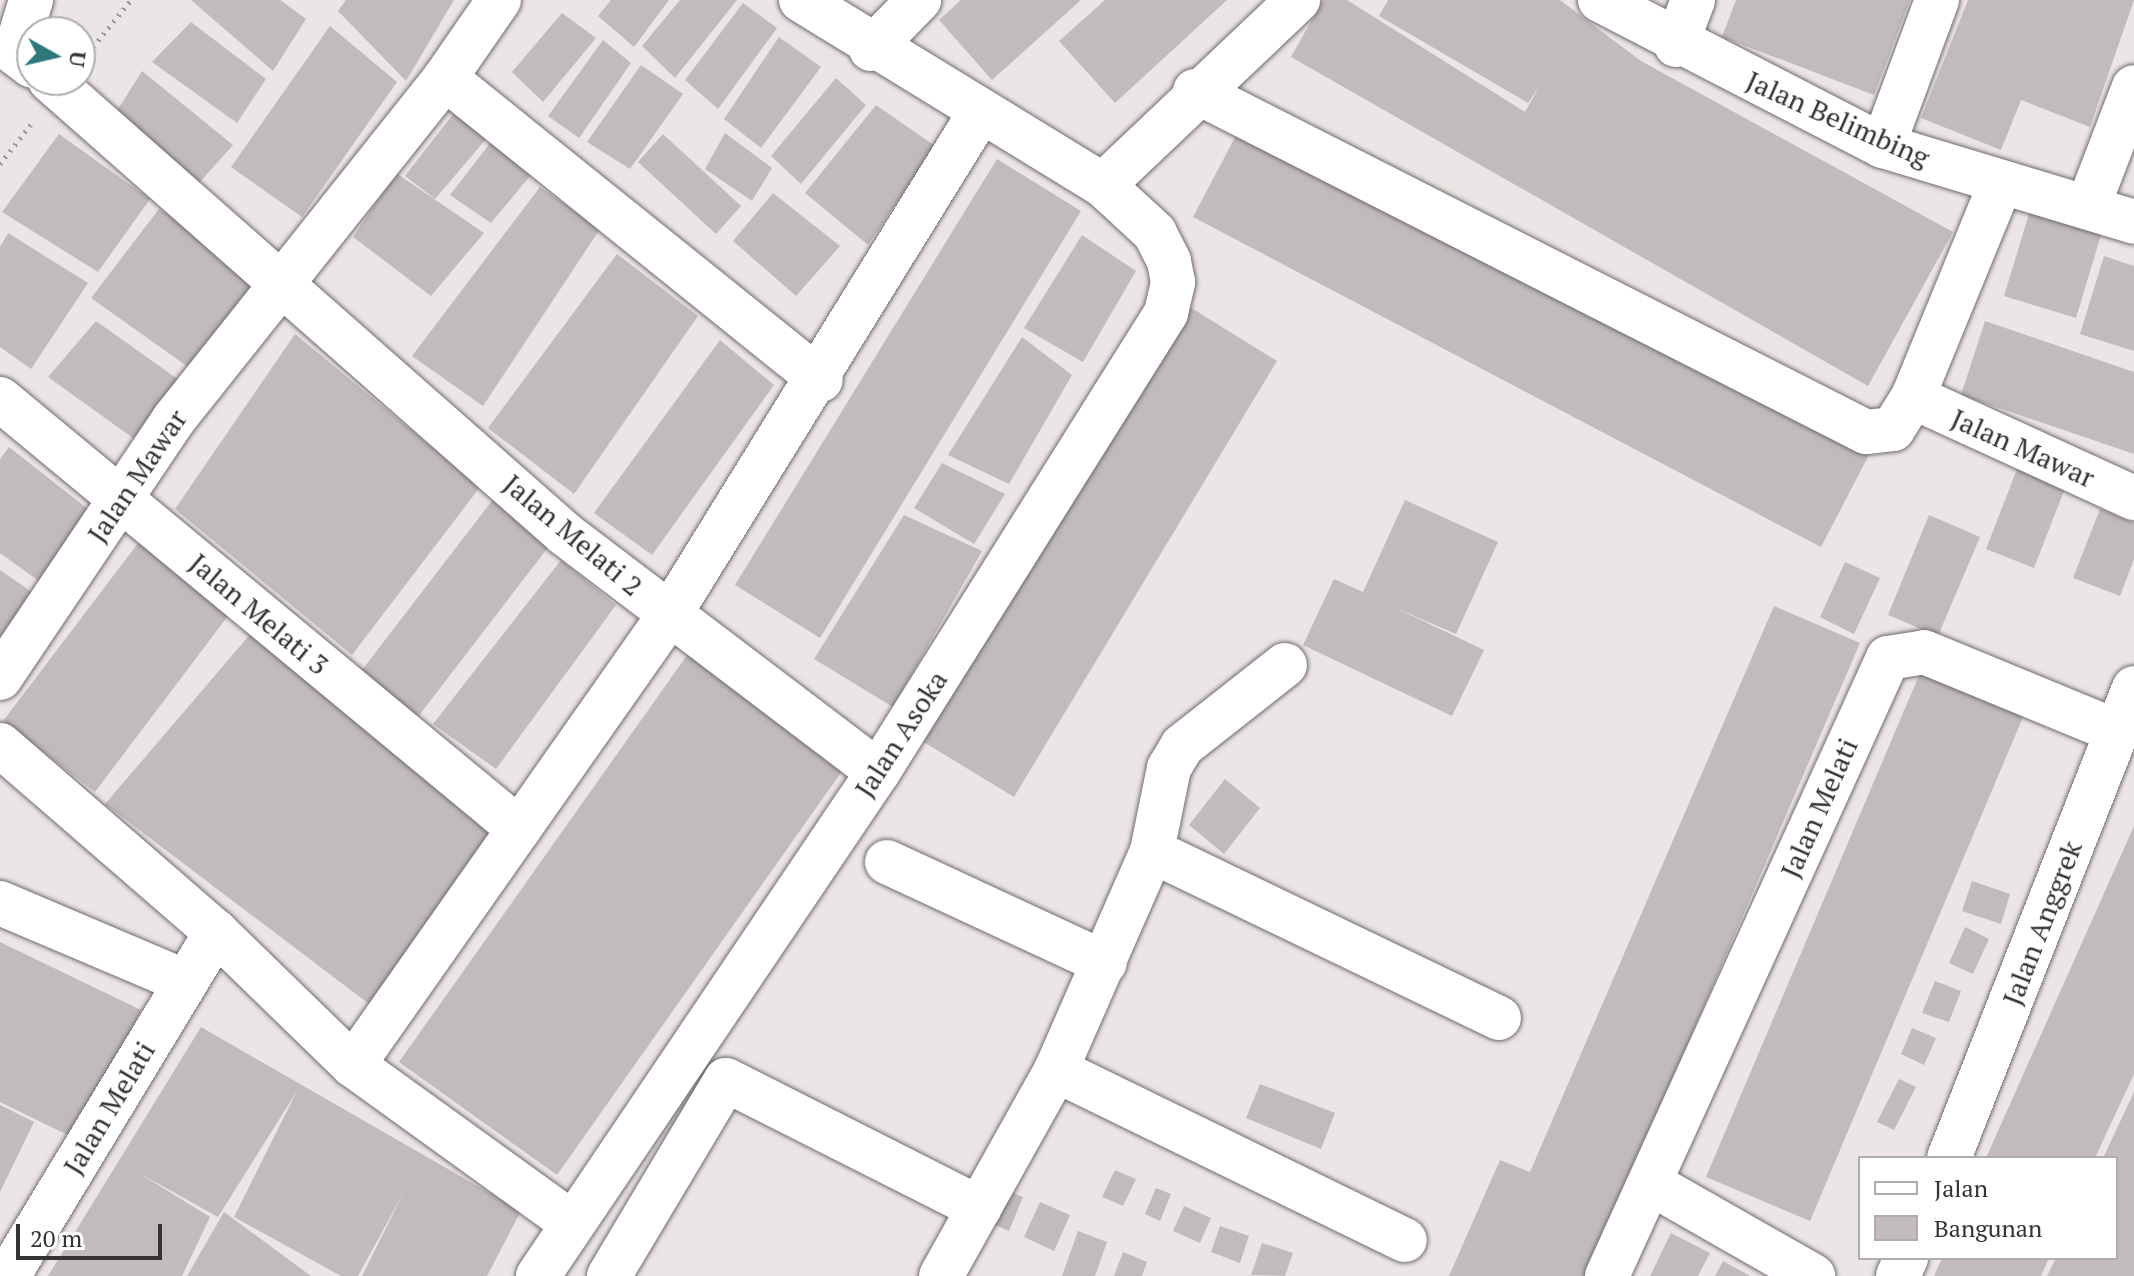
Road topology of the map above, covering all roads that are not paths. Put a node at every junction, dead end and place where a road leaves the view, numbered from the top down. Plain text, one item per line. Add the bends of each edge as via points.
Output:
1 (499, 0) edge
2 (801, 0) edge
3 (919, 0) edge
4 (1298, 0) edge
5 (1600, 0) edge
6 (1693, 0) edge
7 (1937, 0) edge
8 (1676, 45) junction
9 (871, 49) junction
10 (445, 78) junction
11 (2134, 87) edge
12 (1195, 91) junction
13 (69, 96) edge
14 (979, 114) junction
15 (1883, 146) junction
16 (1103, 185) junction
17 (2000, 185) junction
18 (2089, 204) junction
19 (2134, 222) edge
20 (283, 281) junction
21 (821, 380) junction
22 (1913, 397) junction
23 (0, 399) edge
24 (2134, 498) edge
25 (120, 499) junction
26 (670, 614) junction
27 (1285, 665) dead end
28 (0, 678) edge
29 (2134, 688) edge
30 (2116, 731) junction
31 (0, 745) edge
32 (878, 772) junction
33 (519, 829) junction
34 (1152, 851) junction
35 (887, 862) dead end
36 (0, 903) edge
37 (216, 932) junction
38 (1105, 963) junction
39 (186, 982) junction
40 (1499, 1018) dead end
41 (353, 1065) junction
42 (1056, 1070) junction
43 (1950, 1156) edge
44 (1650, 1183) junction
45 (979, 1208) junction
46 (572, 1223) junction
47 (1405, 1240) dead end
48 (949, 1273) edge
49 (8, 1276) edge
50 (538, 1276) edge
51 (609, 1276) edge
52 (1607, 1276) edge
53 (1813, 1276) edge

1 - 10 street, Jalan Mawar
2 - 9 street, Jalan Asoka
3 - 9 street
4 - 12 street
5 - 8 street, Jalan Belimbing
6 - 8 street
7 - 15 street
8 - 15 street, Jalan Belimbing
9 - 14 street, Jalan Asoka
10 - 20 street, Jalan Mawar
10 - 21 street
11 - 18 street
12 - 16 street
12 - 22 street via 1835,420 1866,432 1893,429
13 - 20 street, Jalan Melati 2
14 - 16 street, Jalan Asoka
14 - 21 street
15 - 17 street, Jalan Belimbing
16 - 32 street, Jalan Asoka via 1155,233 1169,261 1173,282 1166,313
17 - 18 street, Jalan Belimbing
17 - 22 street
18 - 19 street, Jalan Belimbing
20 - 25 street, Jalan Mawar
20 - 26 street, Jalan Melati 2 via 335,335 565,534
21 - 26 street
22 - 24 street, Jalan Mawar
23 - 25 street, Jalan Melati 3
25 - 28 street, Jalan Mawar
25 - 33 street, Jalan Melati 3
26 - 32 street, Jalan Melati 2
26 - 33 street
27 - 34 street via 1182,746 1169,768
29 - 30 street, Jalan Anggrek
30 - 43 street, Jalan Anggrek
30 - 44 street, Jalan Melati via 1924,652 1888,658
31 - 37 street
32 - 46 street, Jalan Asoka
33 - 41 street
34 - 38 street
34 - 40 street
35 - 38 street
36 - 39 street
37 - 39 street, Jalan Melati
37 - 41 street
38 - 42 street
39 - 49 street, Jalan Melati
41 - 46 street
42 - 45 street
42 - 47 street
44 - 52 street
44 - 53 street
45 - 48 street
45 - 51 street via 726,1080
46 - 50 street, Jalan Asoka

